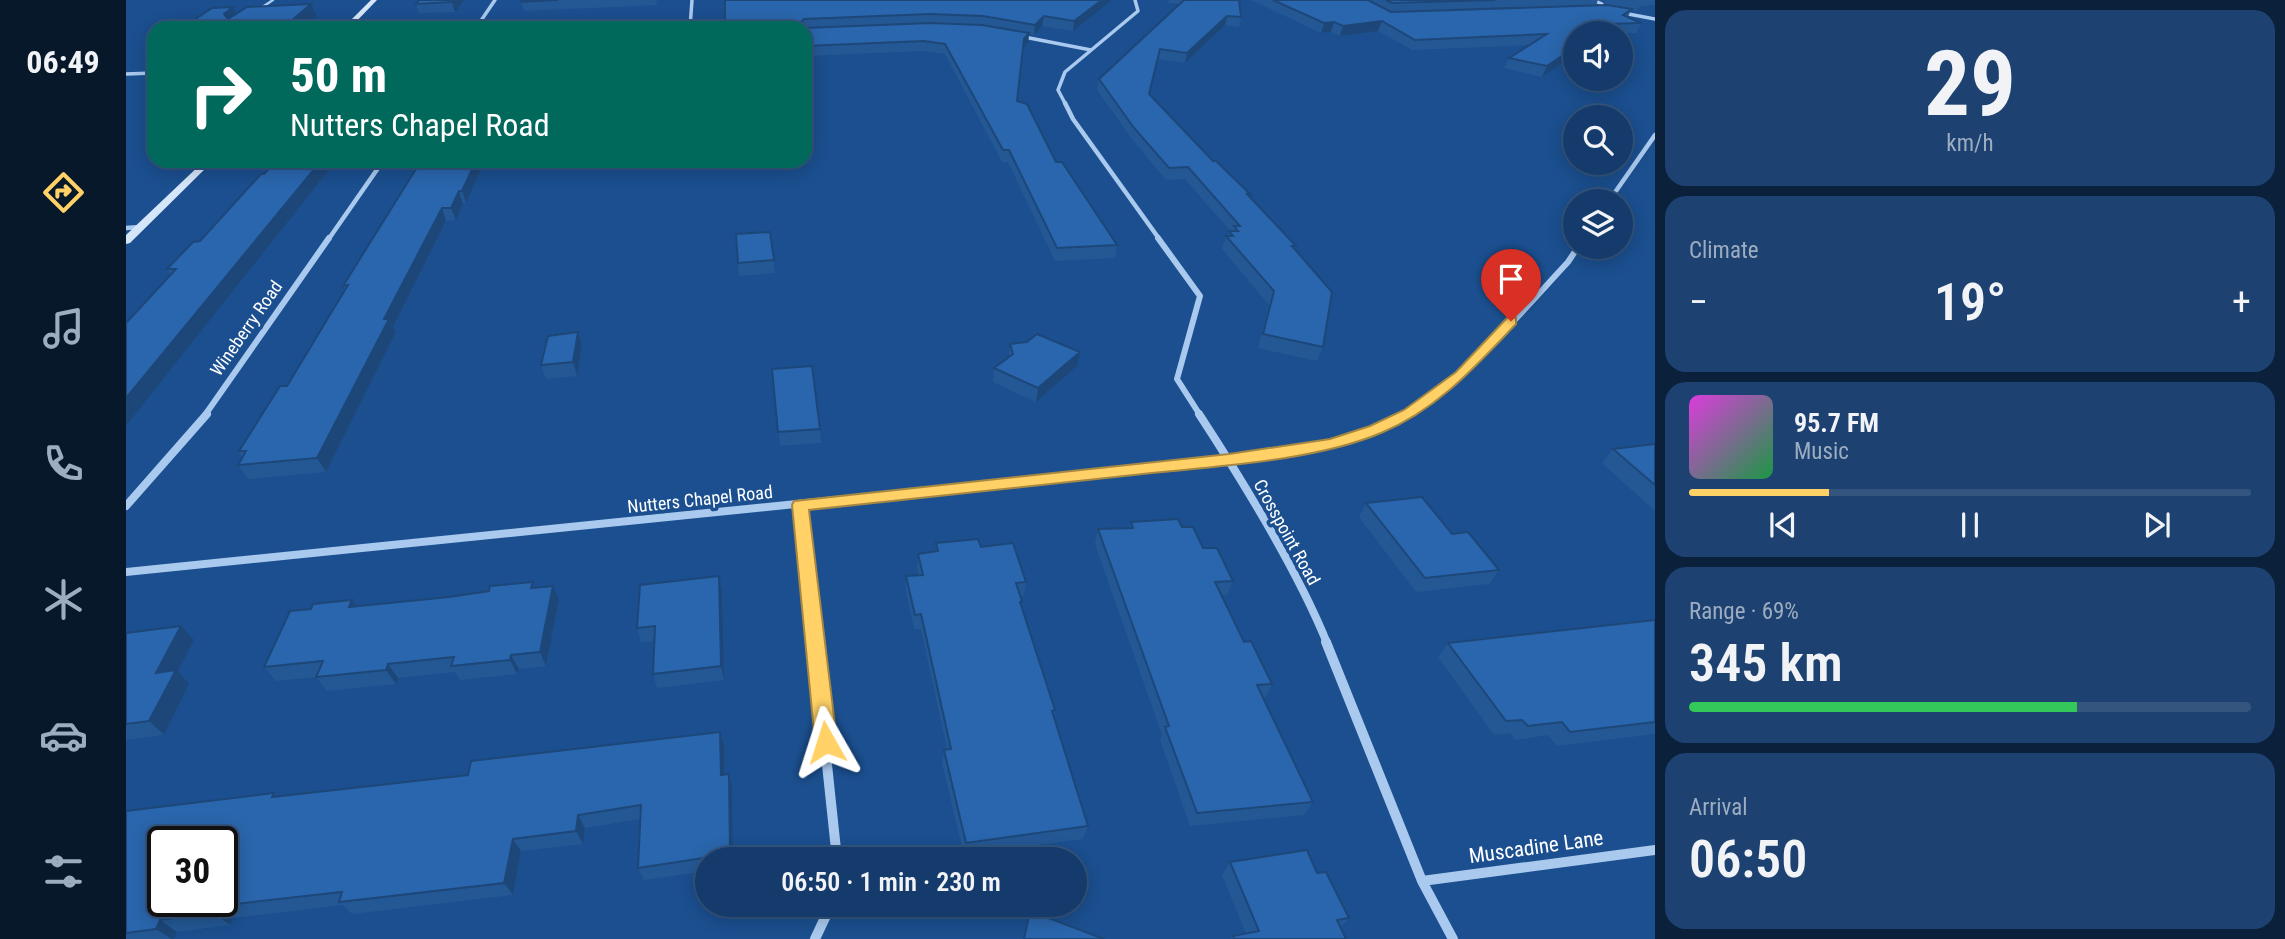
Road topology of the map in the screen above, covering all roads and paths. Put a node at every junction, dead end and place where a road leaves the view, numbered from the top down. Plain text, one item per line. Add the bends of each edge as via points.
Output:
1 (272, 0) edge
2 (374, 0) edge
3 (495, 0) edge
4 (692, 0) edge
5 (1135, 0) edge
6 (1593, 0) edge
7 (1590, 10) edge
8 (1616, 12) edge
9 (253, 14) edge
10 (1655, 19) edge
11 (353, 21) edge
12 (481, 21) edge
13 (690, 21) edge
14 (1009, 34) edge
15 (1091, 50) junction
16 (147, 73) edge
17 (126, 74) edge
18 (1655, 135) edge
19 (202, 168) edge
20 (378, 168) edge
21 (1617, 189) edge
22 (141, 227) junction
23 (126, 228) edge
24 (126, 242) edge
25 (1570, 259) edge
26 (1229, 460) junction
27 (800, 505) junction
28 (126, 506) edge
29 (126, 572) edge
30 (836, 847) edge
31 (1655, 850) edge
32 (1422, 881) junction
33 (825, 917) edge
34 (815, 939) edge
35 (1453, 939) edge

1 - 9 lane
2 - 11 street
3 - 12 street
4 - 13 street
5 - 15 street, Crosspoint Road via 1138,10
6 - 7 street via 1604,10
8 - 10 street
14 - 15 street
15 - 26 street, Crosspoint Road via 1065,72 1058,90 1073,119 1200,296 1178,379
16 - 17 street
18 - 21 street
19 - 22 street
20 - 28 street, Wineberry Road via 209,411
22 - 23 street
22 - 24 street
25 - 26 street, Nutters Chapel Road via 1461,375 1409,413 1376,430 1331,443
26 - 27 street, Nutters Chapel Road
26 - 32 street, Crosspoint Road via 1314,612
27 - 29 street, Nutters Chapel Road
27 - 30 street
31 - 32 street, Muscadine Lane
32 - 35 street, Crosspoint Road
33 - 34 street

